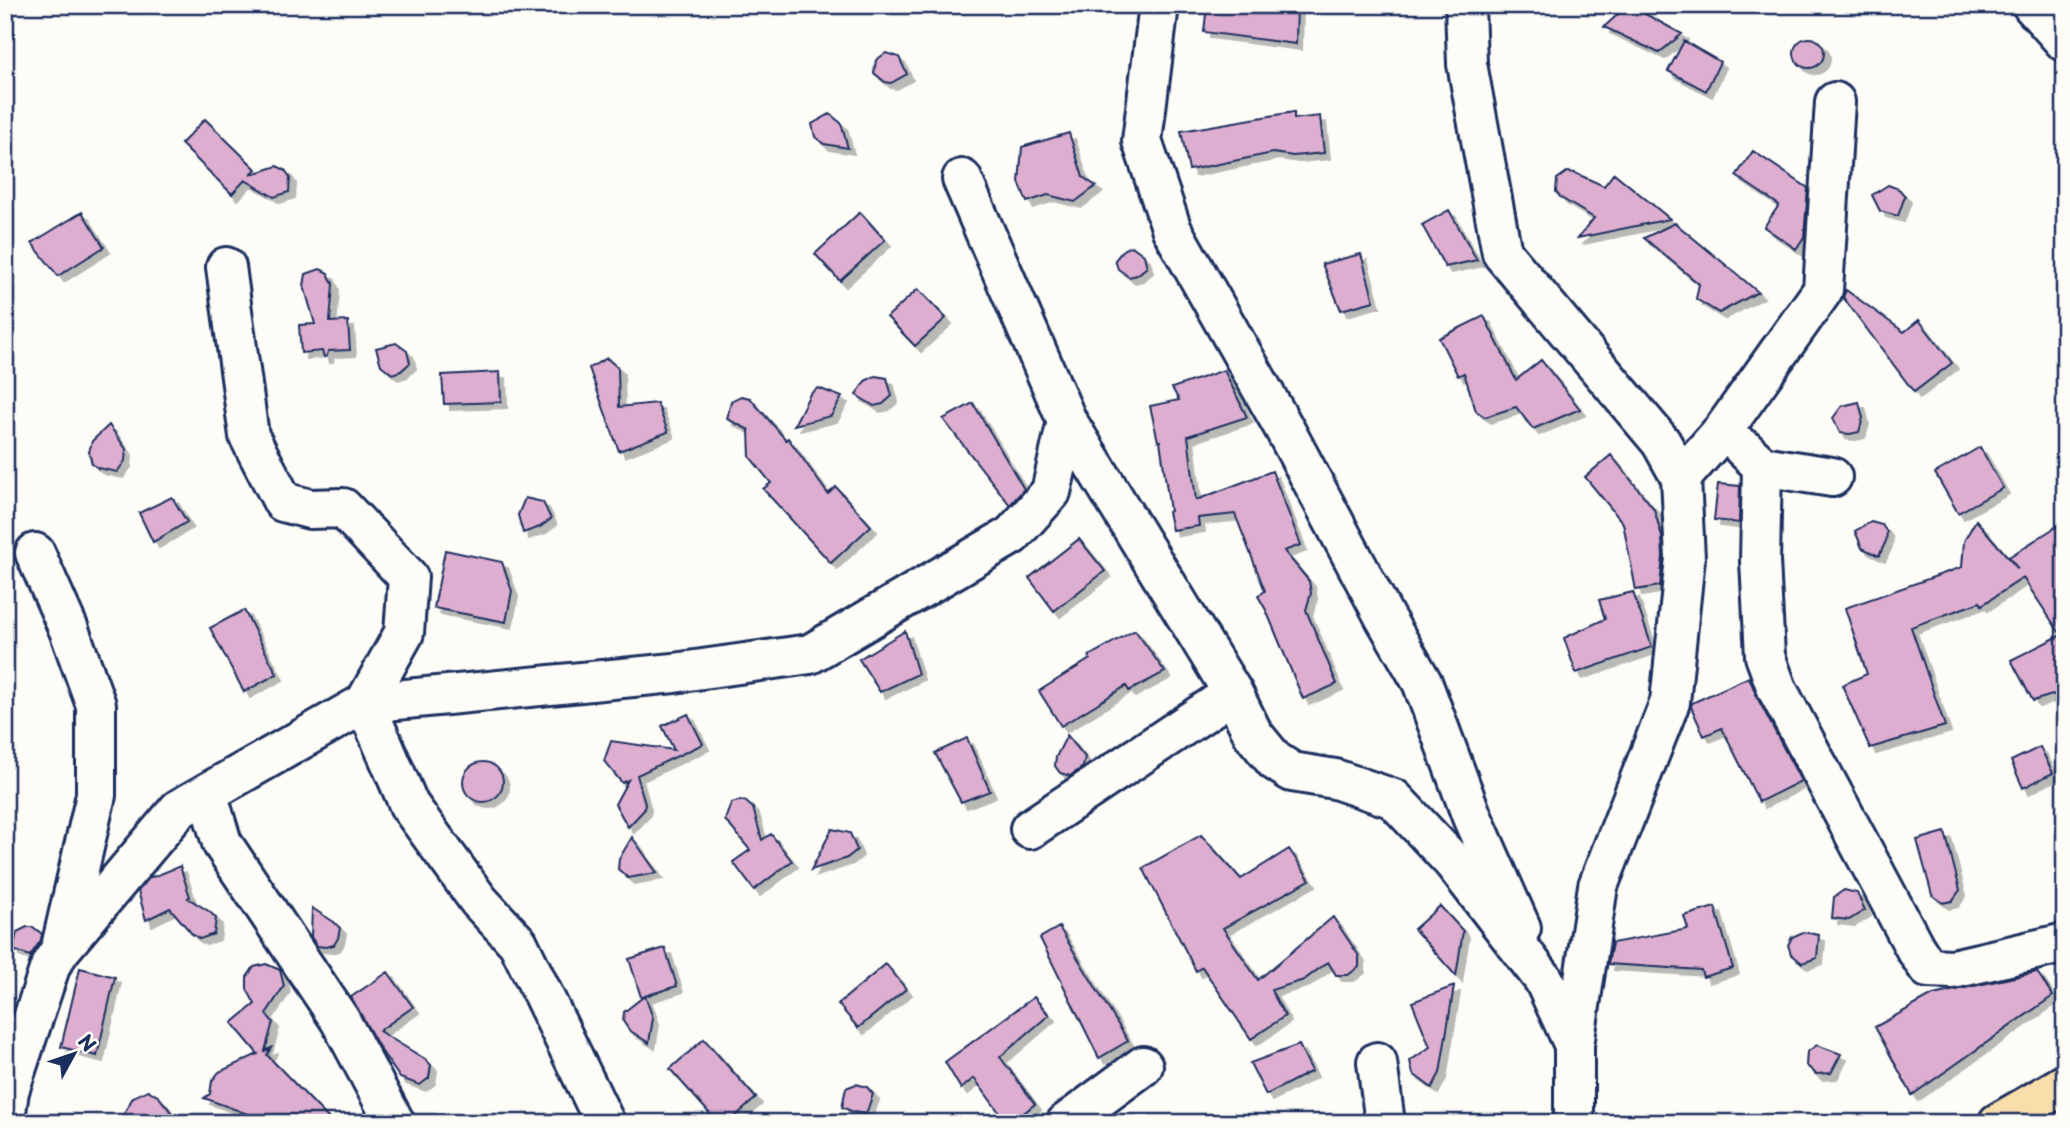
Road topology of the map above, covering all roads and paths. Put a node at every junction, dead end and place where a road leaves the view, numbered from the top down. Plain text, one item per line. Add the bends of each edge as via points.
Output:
1 (1159, 5) edge
2 (1465, 5) edge
3 (2032, 5) edge
4 (2065, 42) edge
5 (1835, 102) dead end
6 (962, 180) dead end
7 (226, 267) dead end
8 (1067, 421) junction
9 (1724, 429) junction
10 (1762, 466) junction
11 (1832, 477) dead end
12 (1681, 478) junction
13 (35, 553) dead end
14 (1233, 693) junction
15 (365, 703) junction
16 (207, 793) junction
17 (1030, 829) dead end
18 (2065, 943) edge
19 (61, 948) junction
20 (1574, 1045) junction
21 (1377, 1062) dead end
22 (1143, 1066) dead end
23 (2065, 1084) edge
24 (5, 1119) edge
25 (395, 1123) edge
26 (605, 1123) edge
27 (1066, 1123) edge
28 (1385, 1123) edge
29 (1574, 1123) edge
30 (1998, 1123) edge

1 - 20 street via 1142,141 1172,230 1422,682 1472,817
2 - 12 street via 1467,64 1502,253 1661,442
3 - 4 street
5 - 9 street via 1823,290
6 - 8 street
7 - 15 street via 249,436 283,502 310,509 343,508 408,577 404,633
8 - 14 street
8 - 15 street via 1051,492 1012,535 810,654 674,673
9 - 10 street
9 - 12 street
10 - 11 street
10 - 18 street via 1765,656 1777,689 1915,948 1928,968 1953,970
12 - 20 street via 1685,558 1670,702 1598,886
13 - 19 street via 96,705 96,795
14 - 17 street
14 - 20 street via 1253,734 1275,761 1292,772 1335,779 1395,799 1453,862 1544,980
15 - 16 street
15 - 26 street via 409,805 479,901 518,943
16 - 19 street via 179,809
16 - 25 street via 222,843 340,1020
19 - 24 street via 51,964 9,1091
20 - 29 street
21 - 28 street
22 - 27 street
23 - 30 main road

